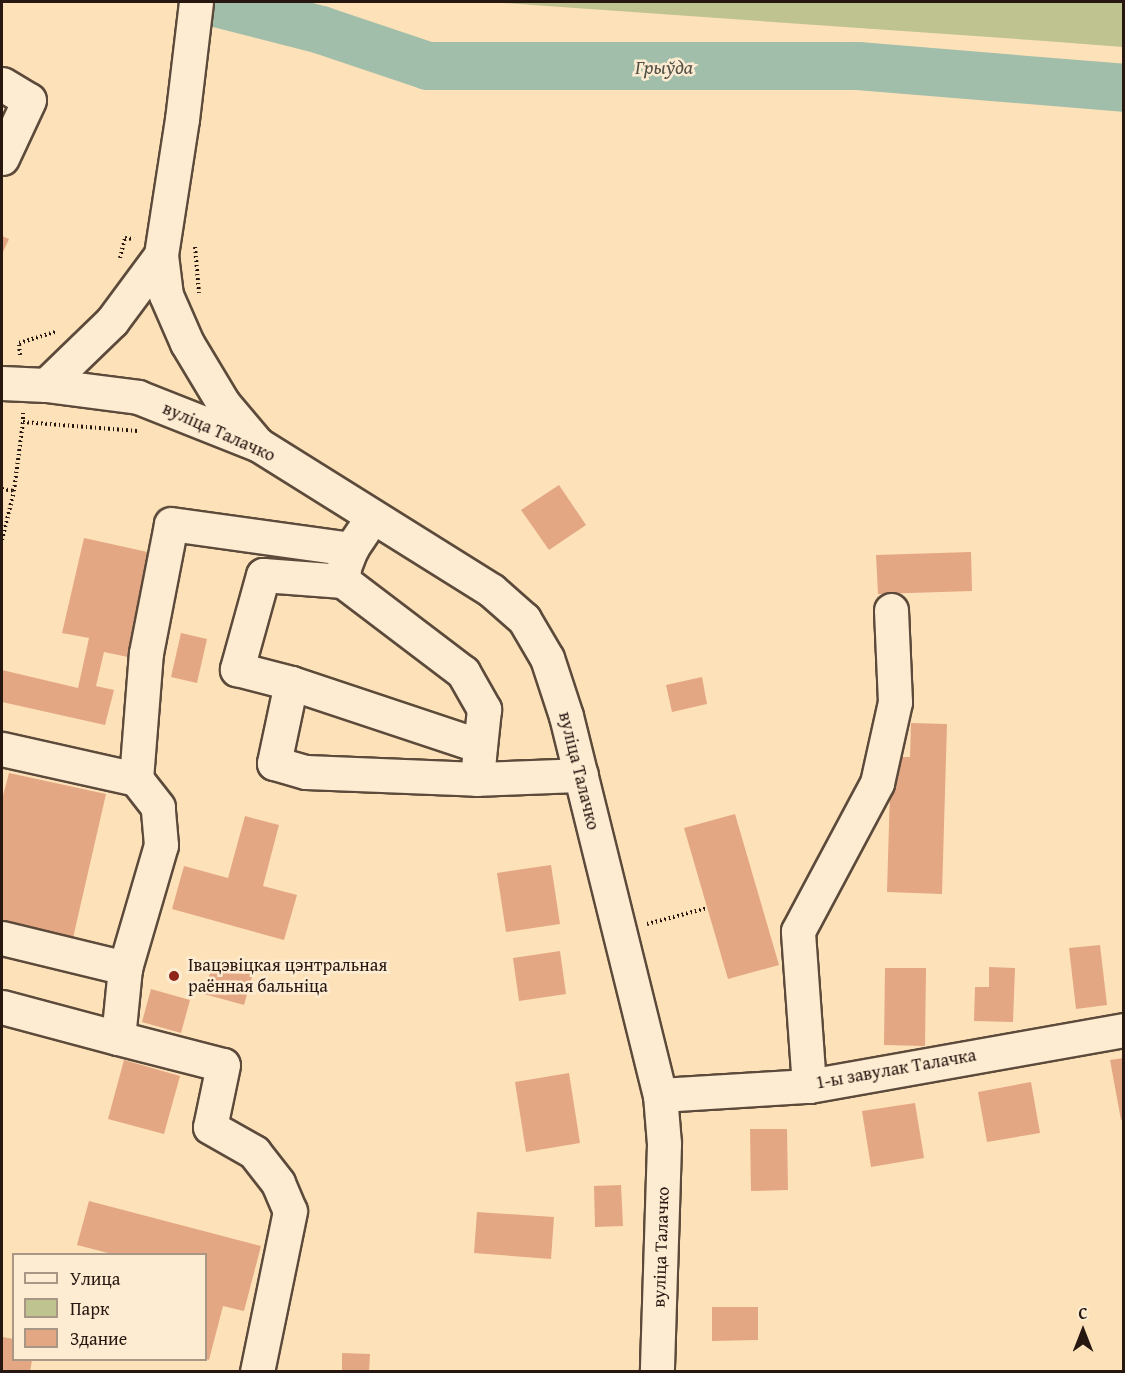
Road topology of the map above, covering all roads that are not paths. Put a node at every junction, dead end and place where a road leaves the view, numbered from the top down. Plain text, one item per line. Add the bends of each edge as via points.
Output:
1 (196, 2) edge
2 (2, 84) edge
3 (2, 158) edge
4 (161, 255) junction
5 (2, 383) edge
6 (46, 385) junction
7 (259, 445) junction
8 (373, 517) junction
9 (351, 549) junction
10 (343, 581) junction
11 (891, 610) dead end
12 (291, 683) junction
13 (480, 746) junction
14 (2, 749) edge
15 (581, 775) junction
16 (136, 779) junction
17 (477, 779) junction
18 (2, 938) edge
19 (125, 968) junction
20 (2, 1007) edge
21 (1124, 1030) edge
22 (118, 1038) junction
23 (805, 1086) junction
24 (664, 1095) junction
25 (256, 1371) edge
26 (657, 1371) edge

1 - 4 street
2 - 3 street via 30,100
4 - 6 street via 112,321
4 - 7 street via 166,295 188,343 223,403
5 - 6 street, вуліца Талачко
6 - 7 street, вуліца Талачко via 138,397
7 - 8 street, вуліца Талачко
8 - 9 street
8 - 15 street, вуліца Талачко via 491,590 524,619 547,658
9 - 10 street
9 - 16 street via 171,524 146,653
10 - 12 street via 263,575 237,669
10 - 13 street via 463,672 484,709
11 - 23 street via 895,702 877,783 798,931
12 - 13 street
12 - 17 street via 274,763 306,772
13 - 17 street
14 - 16 street
15 - 17 street
15 - 24 street, вуліца Талачко
16 - 19 street via 158,807 161,845
18 - 19 street
19 - 22 street
20 - 22 street
21 - 23 street, 1-ы завулак Талачка
22 - 25 street via 223,1065 210,1127 254,1152 278,1183 290,1211
23 - 24 street, 1-ы завулак Талачка
24 - 26 street, вуліца Талачко

